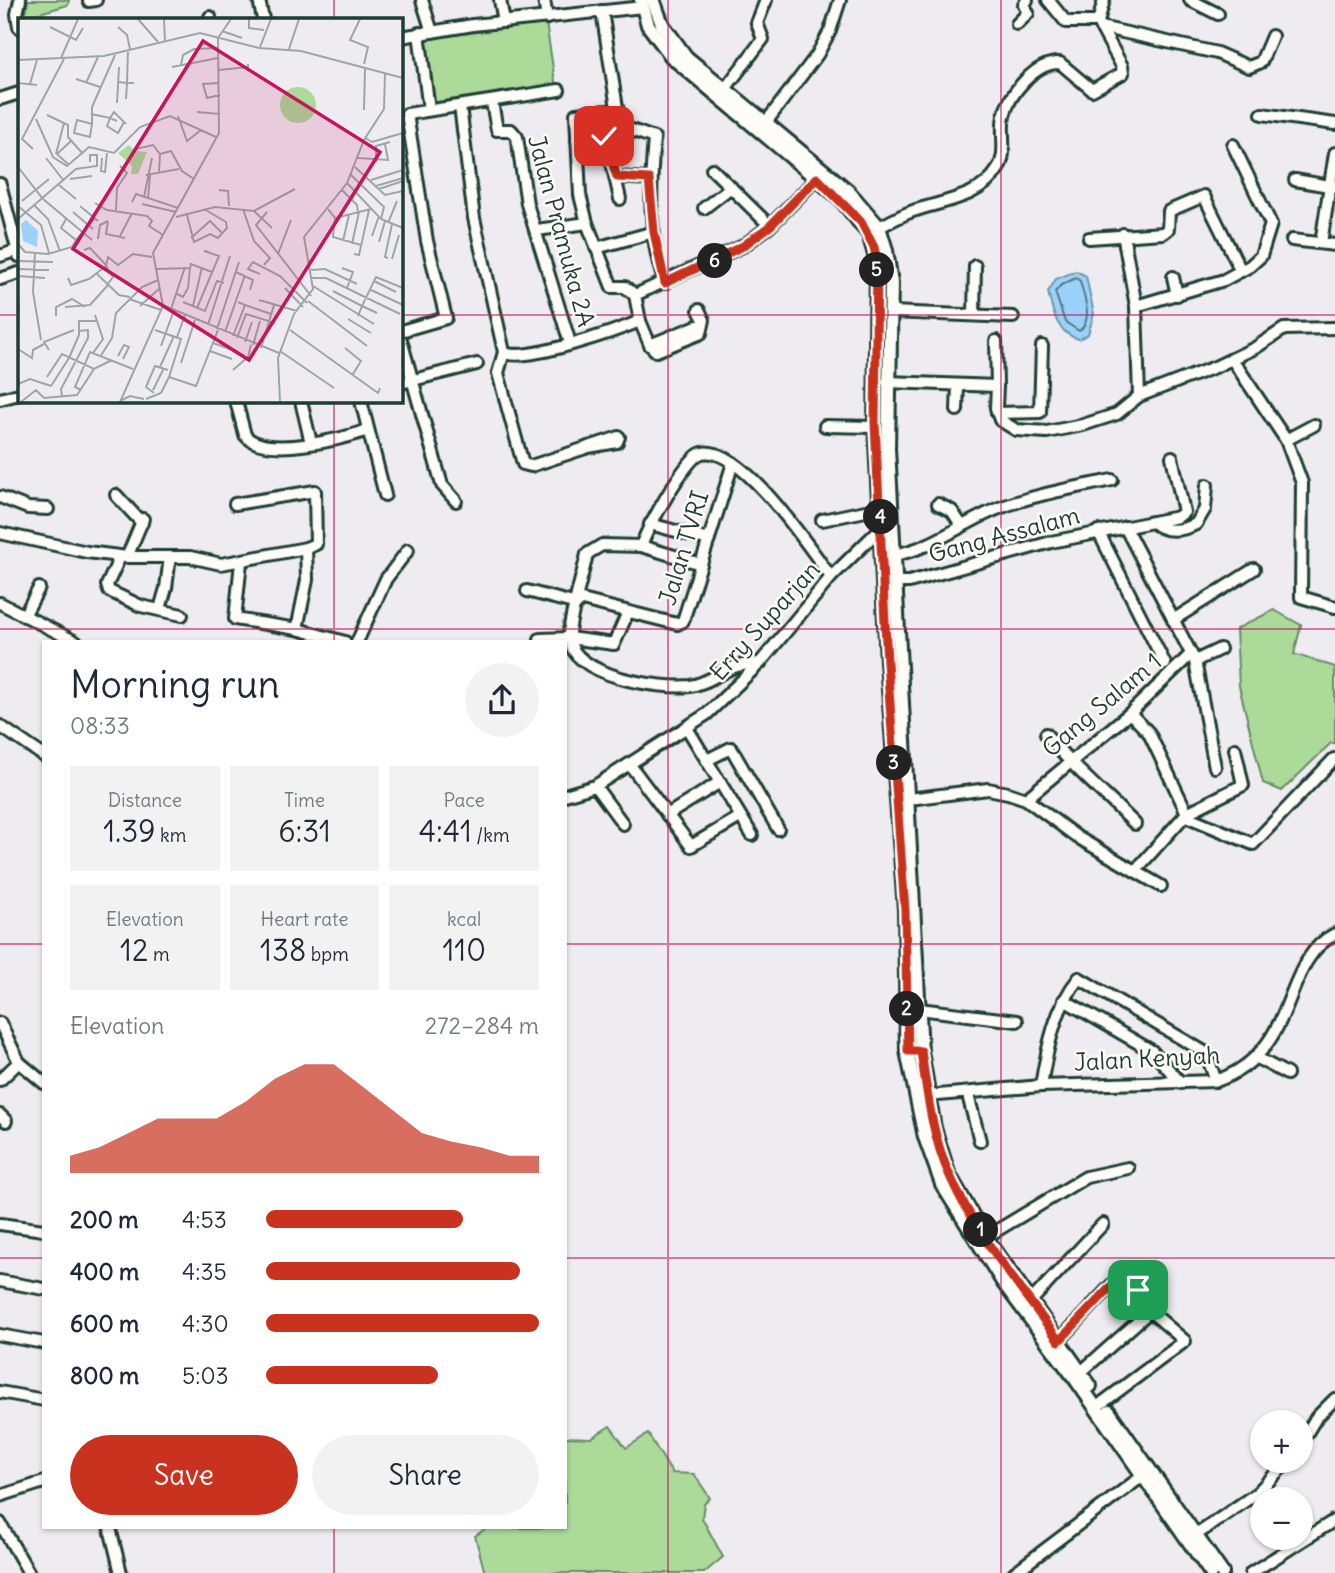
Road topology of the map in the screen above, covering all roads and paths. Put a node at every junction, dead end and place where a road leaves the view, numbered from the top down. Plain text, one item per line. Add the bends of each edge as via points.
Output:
1 (20, 0) edge
2 (259, 0) edge
3 (422, 0) edge
4 (500, 0) edge
5 (544, 0) edge
6 (578, 0) edge
7 (766, 0) edge
8 (1027, 0) edge
9 (1048, 0) edge
10 (1104, 0) edge
11 (1190, 0) edge
12 (840, 1) edge
13 (648, 2) edge
14 (602, 11) junction
15 (1218, 13) dead end
16 (580, 14) junction
17 (263, 18) edge
18 (547, 18) junction
19 (18, 20) edge
20 (504, 22) junction
21 (1017, 24) dead end
22 (1099, 24) junction
23 (432, 32) junction
24 (419, 33) junction
25 (1272, 36) dead end
26 (402, 37) edge
27 (725, 89) junction
28 (558, 90) dead end
29 (18, 93) edge
30 (0, 99) edge
31 (492, 102) junction
32 (460, 106) junction
33 (429, 110) junction
34 (618, 110) junction
35 (601, 111) junction
36 (1262, 114) dead end
37 (766, 121) junction
38 (993, 124) dead end
39 (1335, 124) edge
40 (1002, 133) junction
41 (604, 136) junction
42 (577, 140) junction
43 (1233, 145) dead end
44 (1335, 153) edge
45 (712, 169) dead end
46 (617, 177) junction
47 (817, 178) junction
48 (649, 179) junction
49 (1295, 180) dead end
50 (0, 184) edge
51 (731, 187) junction
52 (1333, 187) edge
53 (844, 194) junction
54 (621, 199) dead end
55 (704, 208) dead end
56 (5, 221) edge
57 (587, 223) junction
58 (770, 226) junction
59 (879, 228) junction
60 (537, 230) junction
61 (654, 232) junction
62 (1123, 234) junction
63 (1089, 238) dead end
64 (1292, 240) dead end
65 (1321, 243) junction
66 (1335, 245) edge
67 (596, 247) junction
68 (18, 253) edge
69 (0, 256) edge
70 (975, 266) dead end
71 (1241, 271) junction
72 (18, 274) edge
73 (1173, 277) dead end
74 (0, 279) edge
75 (665, 283) junction
76 (635, 295) junction
77 (1177, 295) junction
78 (1136, 306) junction
79 (699, 310) dead end
80 (890, 312) junction
81 (974, 315) junction
82 (1013, 317) dead end
83 (640, 320) junction
84 (1335, 328) edge
85 (402, 331) edge
86 (996, 341) dead end
87 (402, 343) edge
88 (570, 344) junction
89 (1042, 346) dead end
90 (504, 352) junction
91 (1232, 359) junction
92 (477, 364) dead end
93 (413, 380) junction
94 (887, 382) junction
95 (402, 383) edge
96 (958, 385) junction
97 (998, 386) junction
98 (1139, 396) junction
99 (236, 402) edge
100 (301, 402) edge
101 (361, 402) edge
102 (957, 410) dead end
103 (997, 414) junction
104 (1314, 425) dead end
105 (825, 426) dead end
106 (875, 426) junction
107 (368, 430) junction
108 (1286, 440) junction
109 (311, 443) junction
110 (588, 447) dead end
111 (1172, 457) dead end
112 (733, 463) junction
113 (1112, 480) dead end
114 (1207, 485) dead end
115 (116, 495) dead end
116 (385, 495) dead end
117 (0, 497) edge
118 (456, 501) dead end
119 (235, 504) dead end
120 (938, 504) dead end
121 (880, 508) junction
122 (48, 509) dead end
123 (822, 520) dead end
124 (1153, 522) junction
125 (650, 524) junction
126 (962, 526) junction
127 (1125, 527) junction
128 (881, 528) junction
129 (1098, 531) junction
130 (0, 533) edge
131 (709, 540) junction
132 (641, 547) junction
133 (306, 548) junction
134 (408, 550) dead end
135 (893, 555) junction
136 (123, 557) junction
137 (170, 557) junction
138 (242, 562) junction
139 (701, 565) junction
140 (1254, 569) dead end
141 (831, 577) junction
142 (895, 582) junction
143 (39, 587) dead end
144 (527, 591) dead end
145 (577, 602) junction
146 (0, 603) edge
147 (1335, 607) edge
148 (160, 609) junction
149 (628, 612) junction
150 (182, 615) dead end
151 (24, 616) junction
152 (1173, 620) junction
153 (300, 629) junction
154 (569, 638) junction
155 (540, 639) dead end
156 (72, 640) edge
157 (299, 640) edge
158 (338, 640) edge
159 (358, 640) edge
160 (1220, 649) dead end
161 (1193, 657) junction
162 (893, 661) junction
163 (760, 663) junction
164 (1165, 664) dead end
165 (1130, 713) junction
166 (0, 726) edge
167 (687, 728) junction
168 (1046, 734) dead end
169 (1235, 749) dead end
170 (42, 756) edge
171 (707, 760) junction
172 (1334, 760) edge
173 (1068, 762) junction
174 (629, 765) junction
175 (1215, 767) dead end
176 (720, 782) junction
177 (595, 786) junction
178 (567, 794) edge
179 (909, 799) junction
180 (1026, 799) junction
181 (1187, 814) junction
182 (667, 815) junction
183 (740, 817) junction
184 (622, 824) dead end
185 (1135, 824) dead end
186 (778, 829) dead end
187 (751, 835) dead end
188 (1135, 871) junction
189 (1161, 886) dead end
190 (1335, 934) edge
191 (1064, 1000) junction
192 (919, 1009) junction
193 (1017, 1021) dead end
194 (0, 1023) edge
195 (914, 1051) junction
196 (1257, 1058) junction
197 (19, 1062) junction
198 (1287, 1074) dead end
199 (0, 1080) edge
200 (1216, 1081) junction
201 (42, 1082) edge
202 (1181, 1083) junction
203 (1041, 1086) junction
204 (968, 1095) junction
205 (927, 1096) junction
206 (980, 1140) dead end
207 (1128, 1168) dead end
208 (0, 1224) edge
209 (1103, 1224) dead end
210 (42, 1230) edge
211 (986, 1237) junction
212 (1008, 1279) junction
213 (0, 1281) edge
214 (42, 1289) edge
215 (1024, 1298) junction
216 (1150, 1311) junction
217 (0, 1335) edge
218 (1059, 1341) junction
219 (42, 1343) edge
220 (1081, 1371) junction
221 (0, 1392) edge
222 (1335, 1399) edge
223 (42, 1400) edge
224 (1102, 1403) junction
225 (1313, 1423) edge
226 (1146, 1473) junction
227 (1276, 1473) edge
228 (42, 1483) edge
229 (0, 1496) edge
230 (1335, 1520) edge
231 (0, 1523) edge
232 (110, 1529) edge
233 (1196, 1535) junction
234 (29, 1573) edge
235 (121, 1573) edge
236 (1014, 1573) edge
237 (1211, 1573) edge
238 (1222, 1573) edge
239 (1251, 1573) edge

1 - 19 street
2 - 17 street
3 - 23 street
4 - 20 street
5 - 18 street
6 - 16 street
7 - 27 street via 757,23 762,39
8 - 21 street via 1028,13
9 - 22 street via 1066,22
10 - 22 street
11 - 15 street
12 - 37 street via 817,55
13 - 14 street
13 - 27 main road via 680,50
13 - 47 main road via 648,25 672,57
14 - 16 street
14 - 34 street
16 - 18 street
18 - 20 street
20 - 23 street
22 - 25 street via 1217,53 1249,67 1261,62
22 - 40 street via 1123,73 1092,90 1060,64 1050,64 1029,77 1013,95
23 - 24 street
24 - 26 street
24 - 33 street
27 - 37 main road
28 - 31 street
29 - 30 street
31 - 32 street
31 - 60 street, Jalan Pramuka 2A via 497,130 511,130 517,137 527,204
32 - 33 street
32 - 90 street via 474,218
33 - 85 street via 407,114 427,241 446,318
34 - 35 street
34 - 48 street via 619,121 629,129 654,138
35 - 41 street
35 - 42 street via 576,114
36 - 39 street
37 - 53 main road
38 - 40 street
40 - 59 street via 1003,160 979,188
41 - 42 street
41 - 46 street
42 - 57 street via 577,180
43 - 71 street via 1271,224 1261,256
44 - 52 street
45 - 51 street
46 - 48 street
46 - 54 street
47 - 53 main road
47 - 58 street
48 - 61 street
49 - 52 street
50 - 56 street
51 - 55 street
51 - 58 street
52 - 65 street
53 - 59 main road
53 - 106 main road via 869,234 877,262
56 - 68 street
57 - 60 street
57 - 67 street
58 - 75 street via 734,251
59 - 80 main road via 891,283
60 - 88 street, Jalan Pramuka 2A
61 - 67 street
61 - 75 street
62 - 63 street
62 - 71 street via 1163,233 1168,229 1168,211 1204,195
62 - 78 street
64 - 65 street
65 - 66 street
67 - 76 street via 612,287 625,287
68 - 69 street
70 - 81 street
71 - 77 street
72 - 74 street
73 - 77 street
75 - 76 street
76 - 83 street
77 - 78 street
78 - 98 street
79 - 83 street via 704,320 701,333 656,351
80 - 81 street
80 - 94 main road
81 - 82 street
83 - 88 street
84 - 91 street via 1288,328
86 - 97 street
87 - 93 street
88 - 90 street via 515,356
89 - 103 street via 1040,412
90 - 110 street via 498,373 523,464 531,466
91 - 98 street
91 - 108 street
92 - 93 street
93 - 95 street
93 - 118 street via 442,485
94 - 96 street
94 - 135 main road
96 - 97 street
96 - 102 street
97 - 103 street
98 - 103 street via 1117,414 1047,432 1016,430
99 - 109 street via 247,439 259,444
100 - 109 street
101 - 107 street
104 - 108 street
105 - 106 street
106 - 121 main road
107 - 109 street via 337,441
107 - 116 street
108 - 147 street via 1302,483 1301,597
111 - 124 street via 1184,512
112 - 125 street via 716,454 699,454
112 - 131 street, Jalan TVRI
112 - 141 street via 788,518
113 - 126 street via 1002,508
114 - 124 street via 1205,509 1196,524 1174,530
115 - 136 street via 143,521
117 - 122 street via 28,508
119 - 133 street via 315,491 318,537 316,544
120 - 126 street via 950,509
121 - 123 street
121 - 128 main road
124 - 127 street, Gang Assalam
125 - 131 street
125 - 132 street
126 - 135 street via 915,552
127 - 129 street, Gang Assalam
127 - 152 street, Gang Salam 1
128 - 141 street, Erry Suparjan
128 - 162 main road
129 - 142 street, Gang Assalam
129 - 164 street
130 - 136 street
131 - 139 street, Jalan TVRI
132 - 139 street
132 - 145 street via 602,545 587,554
133 - 138 street
133 - 153 street
134 - 159 street via 386,579
135 - 142 main road
136 - 137 street
136 - 148 street via 108,589 141,606
137 - 138 street
137 - 148 street
138 - 153 street via 235,619
139 - 149 street, Jalan TVRI via 681,623
140 - 152 street
141 - 163 street, Erry Suparjan
142 - 162 main road
143 - 151 street
144 - 145 street, Jalan TVRI
145 - 149 street, Jalan TVRI
145 - 154 street
146 - 151 street
148 - 150 street
149 - 154 street via 614,644
151 - 156 street
152 - 161 street, Gang Salam 1
153 - 157 street
153 - 158 street
154 - 155 street
154 - 163 street via 579,658 598,671 630,681 688,686 737,665
160 - 161 street
161 - 165 street, Gang Salam 1
161 - 175 street
162 - 179 main road
162 - 195 main road
163 - 167 street, Erry Suparjan
165 - 173 street, Gang Salam 1
165 - 181 street via 1149,733
166 - 170 street
167 - 171 street
167 - 174 street, Erry Suparjan
168 - 173 street
169 - 181 street via 1243,785
171 - 176 street
171 - 186 street via 731,748
172 - 181 street via 1252,844
173 - 180 street, Gang Salam 1
173 - 185 street
174 - 177 street, Erry Suparjan
174 - 182 street
176 - 182 street
176 - 183 street
177 - 178 street, Erry Suparjan
177 - 184 street
179 - 180 street via 988,789
179 - 192 main road
180 - 188 street
181 - 188 street
182 - 183 street via 691,846
183 - 187 street
188 - 189 street
190 - 196 street, Jalan Kenyah via 1315,946 1273,1037
191 - 200 street via 1077,980 1083,979 1206,1053
191 - 202 street via 1149,1049
191 - 203 street
192 - 193 street
192 - 195 main road
194 - 197 street
195 - 205 main road
195 - 212 main road via 925,1137 942,1184
196 - 198 street
196 - 200 street, Jalan Kenyah
197 - 199 street
197 - 201 street
200 - 202 street, Jalan Kenyah
202 - 203 street, Jalan Kenyah
203 - 204 street, Jalan Kenyah
204 - 205 street, Jalan Kenyah
204 - 206 street
205 - 211 main road via 948,1173
207 - 211 street via 1086,1177
208 - 210 street
209 - 215 street
211 - 212 main road
212 - 215 main road
213 - 214 street
215 - 218 main road
215 - 226 main road
216 - 218 street via 1121,1276
216 - 220 street
216 - 224 street via 1182,1337 1184,1344
217 - 219 street
218 - 220 main road
220 - 224 main road
221 - 223 street
222 - 225 street
224 - 226 main road
226 - 233 main road
226 - 236 street
226 - 237 main road
227 - 233 street via 1257,1493
228 - 229 street
230 - 239 street
231 - 234 street
232 - 235 street
233 - 238 main road

